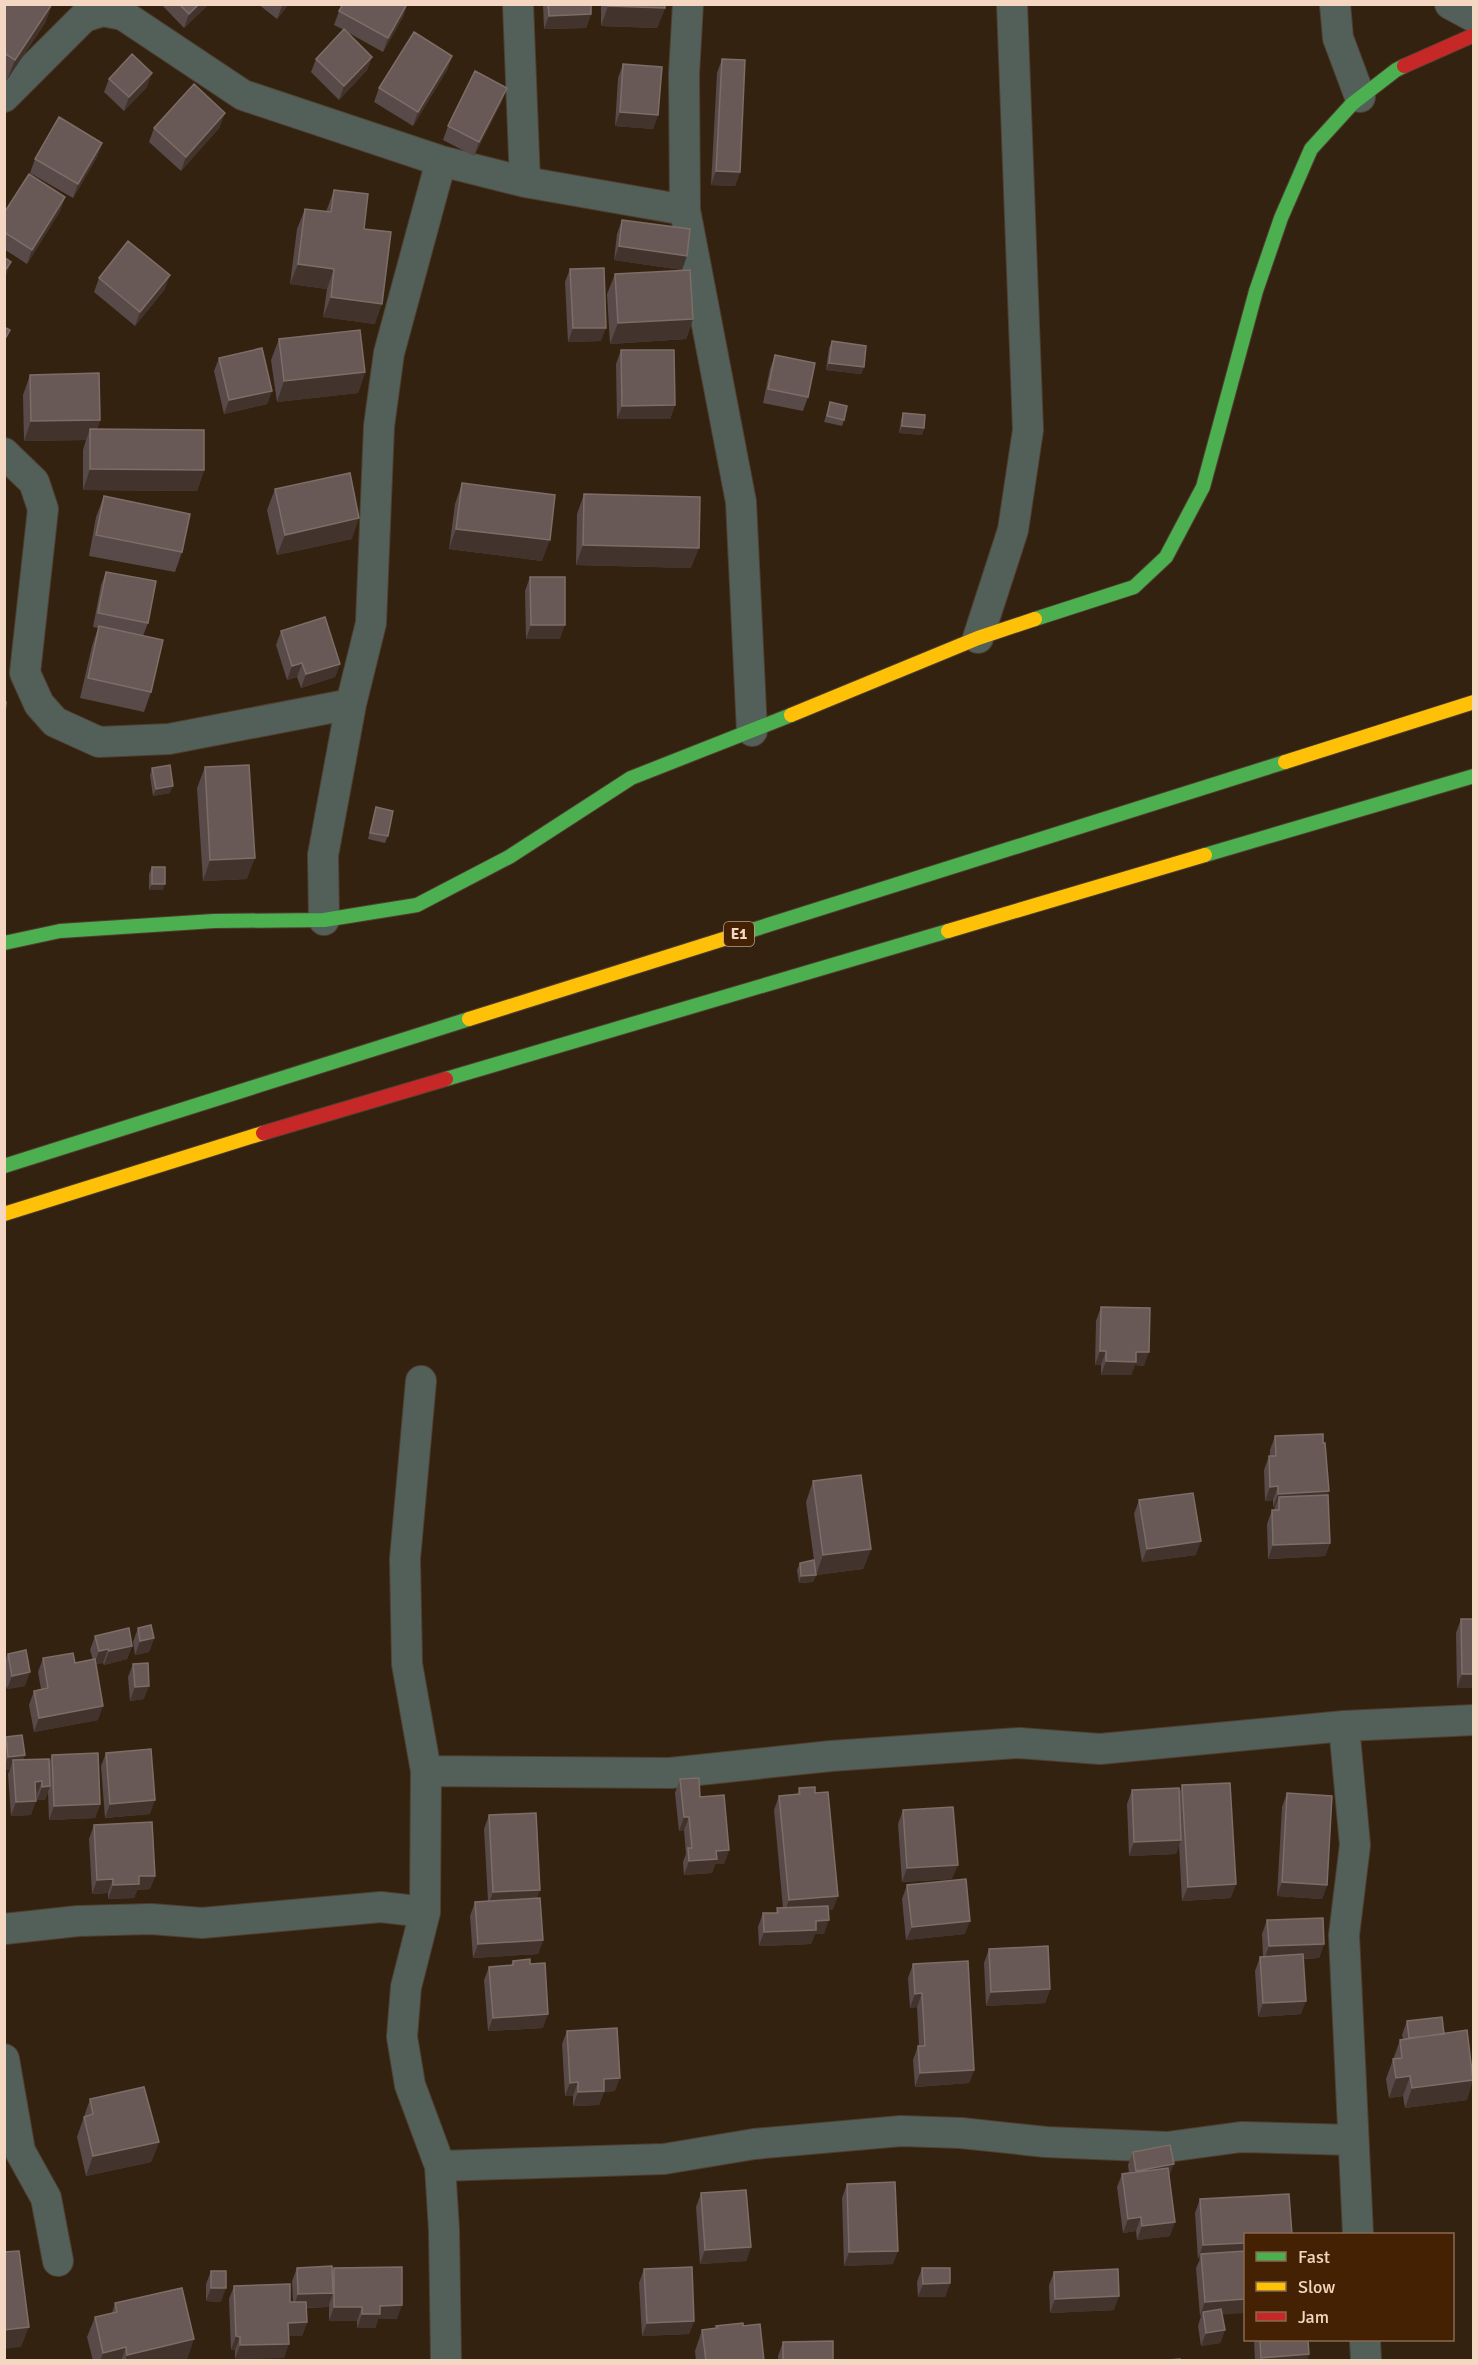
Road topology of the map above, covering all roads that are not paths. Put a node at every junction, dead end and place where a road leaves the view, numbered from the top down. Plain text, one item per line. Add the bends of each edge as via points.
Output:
1 (687, 4) edge
2 (1012, 4) edge
3 (1335, 4) edge
4 (1450, 4) edge
5 (517, 5) edge
6 (1473, 17) edge
7 (1473, 35) edge
8 (4, 97) edge
9 (1360, 97) junction
10 (441, 161) junction
11 (525, 182) junction
12 (685, 210) junction
13 (4, 453) edge
14 (978, 638) junction
15 (1473, 702) edge
16 (351, 704) junction
17 (752, 731) junction
18 (1473, 776) edge
19 (324, 920) junction
20 (4, 943) edge
21 (4, 1166) edge
22 (4, 1214) edge
23 (421, 1381) dead end
24 (1473, 1720) edge
25 (1344, 1726) junction
26 (426, 1771) junction
27 (425, 1912) junction
28 (4, 1929) edge
29 (4, 2059) edge
30 (1353, 2140) junction
31 (440, 2166) junction
32 (1358, 2233) edge
33 (58, 2261) dead end
34 (1365, 2341) edge
35 (446, 2361) edge
36 (1366, 2361) edge

1 - 12 street
2 - 14 street via 1028,430 1013,530
3 - 9 street via 1338,38
4 - 6 street
5 - 11 street
7 - 9 main road via 1396,70
8 - 10 street via 84,17 103,11 123,15 243,94
9 - 14 main road via 1311,149 1281,218 1256,291 1203,487 1166,557 1134,587
10 - 11 street
10 - 16 street via 389,353 379,426 371,623
11 - 12 street
12 - 17 street via 741,502
13 - 16 street via 34,482 43,509 25,673 39,704 55,722 99,742 169,739
14 - 17 main road
15 - 21 main road, E1
16 - 19 street via 323,855
17 - 19 main road via 631,778 509,857 417,905
18 - 22 main road via 186,1156
19 - 20 main road via 214,921 60,931
23 - 26 street via 405,1559 407,1664
24 - 25 street
25 - 26 street via 1100,1749 1019,1743 831,1756 670,1773
25 - 30 street via 1355,1845 1344,1935
26 - 27 street
27 - 28 street via 381,1907 202,1923 151,1919 78,1921
27 - 31 street via 406,1987 402,2037 410,2085
29 - 33 street via 20,2151 46,2198
30 - 31 street via 1241,2137 1167,2147 901,2131 754,2144 664,2159
30 - 32 street
31 - 35 street
34 - 36 street

